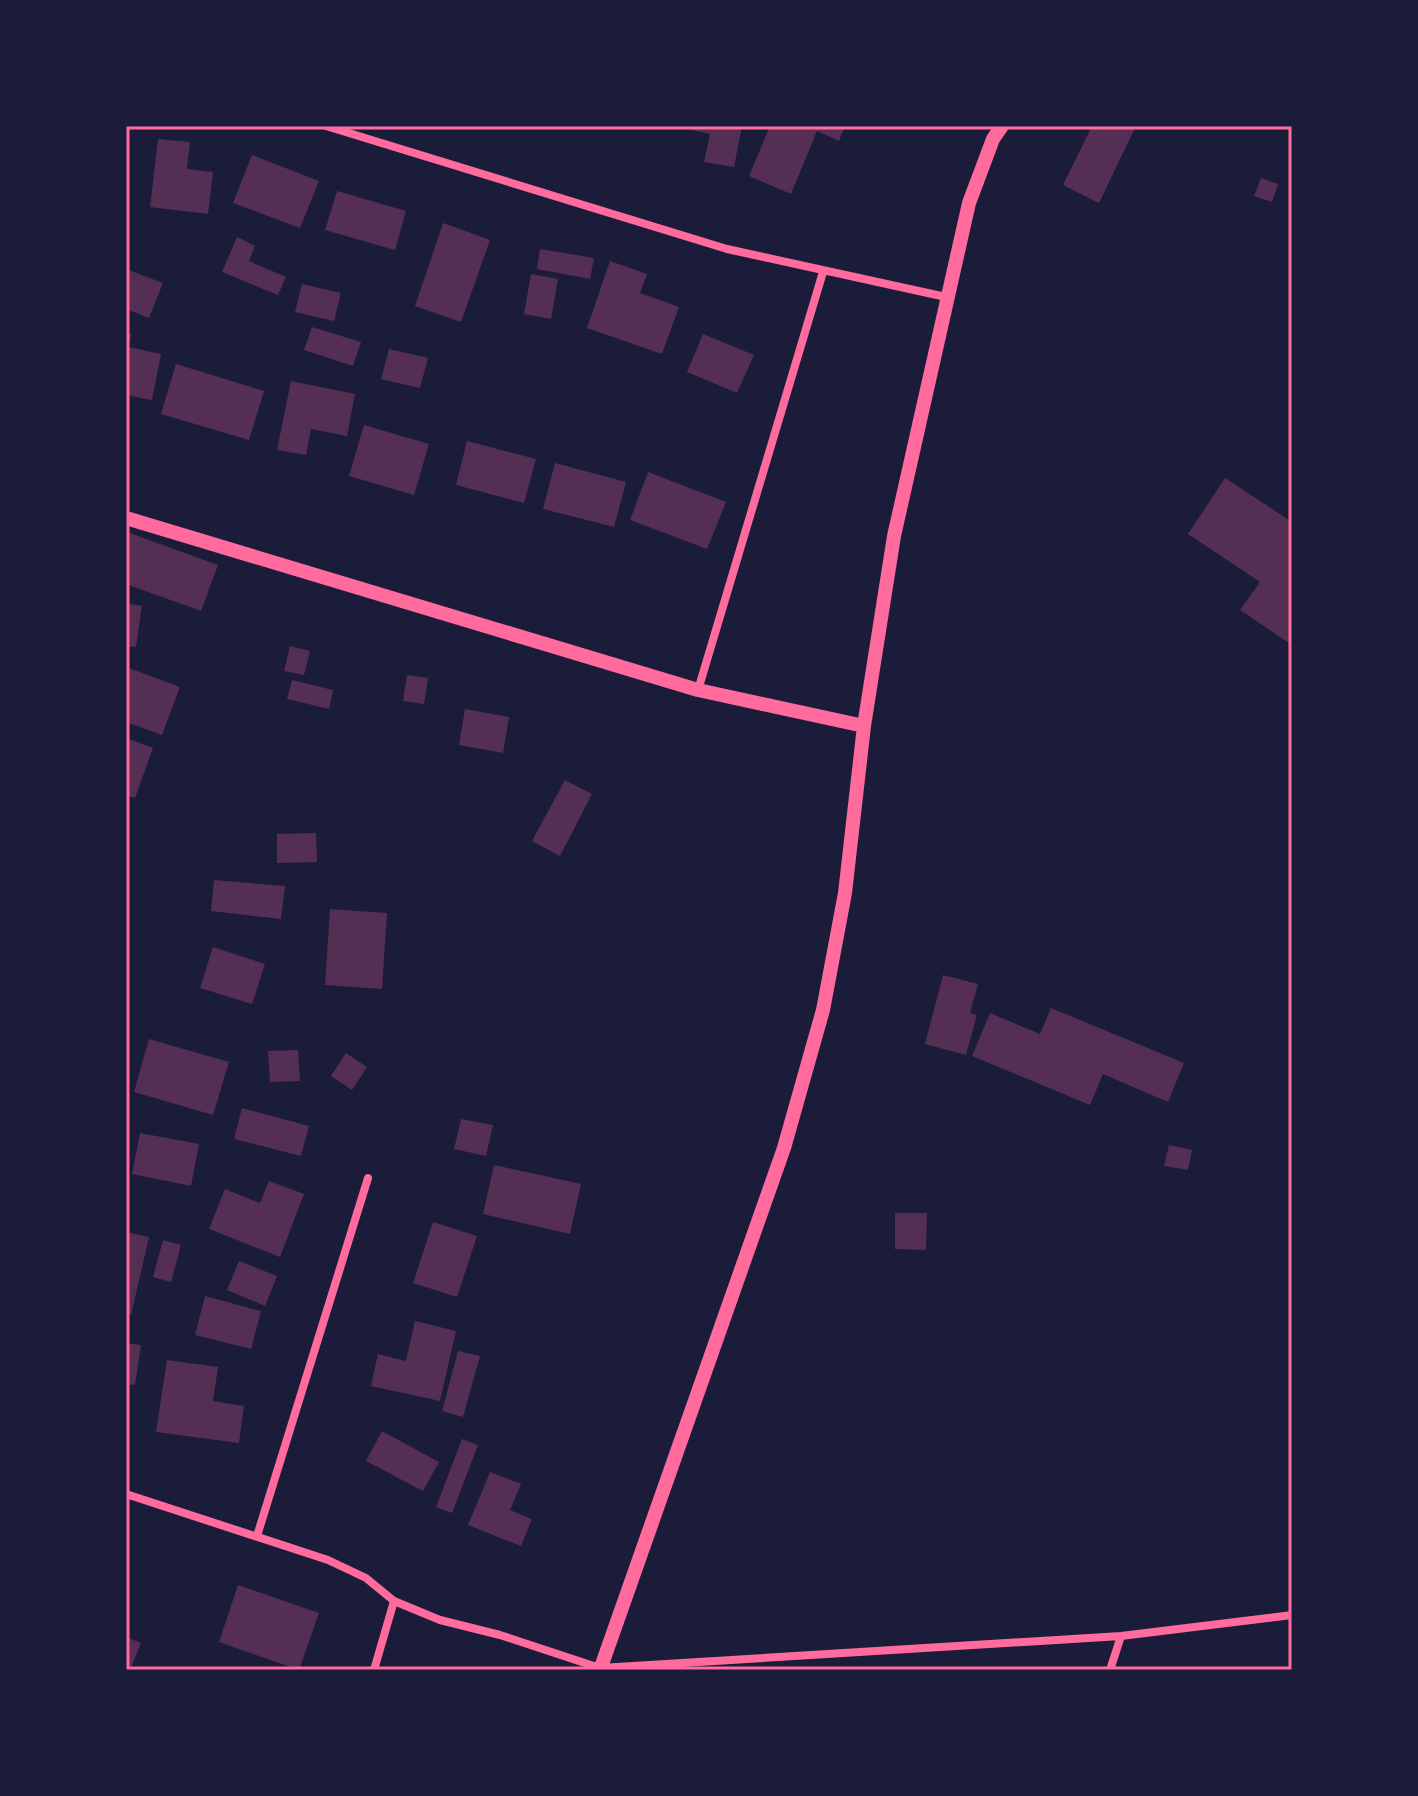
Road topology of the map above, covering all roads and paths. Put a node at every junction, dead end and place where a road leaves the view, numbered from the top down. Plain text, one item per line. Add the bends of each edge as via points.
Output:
1 (326, 126) edge
2 (995, 130) edge
3 (823, 272) junction
4 (946, 297) junction
5 (126, 518) edge
6 (698, 690) junction
7 (864, 726) junction
8 (368, 1178) dead end
9 (126, 1494) edge
10 (257, 1536) junction
11 (394, 1601) junction
12 (1292, 1615) edge
13 (1121, 1636) junction
14 (600, 1669) edge
15 (374, 1670) edge
16 (1110, 1670) edge

1 - 3 street via 727,249
2 - 4 street via 969,203
3 - 4 street
3 - 6 street
4 - 7 street via 894,536
5 - 6 street
6 - 7 street
7 - 14 street via 845,893 823,1010 789,1132
8 - 10 street
9 - 10 street
10 - 11 street via 354,1572
11 - 14 street
11 - 15 street
12 - 13 street
13 - 14 street
13 - 16 street

